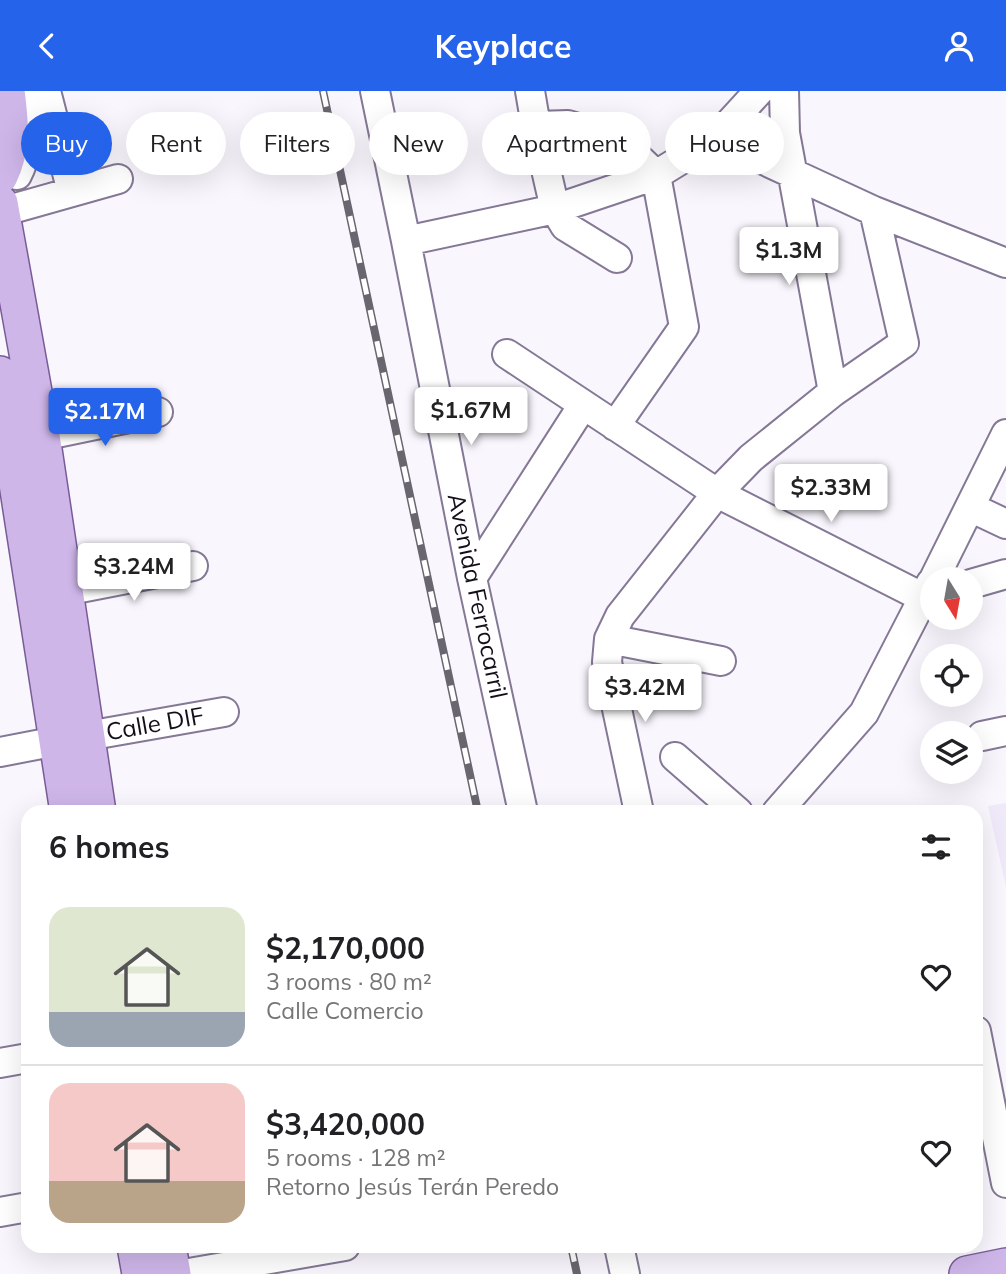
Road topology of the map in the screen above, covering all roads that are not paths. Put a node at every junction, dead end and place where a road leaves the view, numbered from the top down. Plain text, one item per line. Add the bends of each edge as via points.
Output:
1 (7, 91) edge
2 (30, 91) edge
3 (46, 91) edge
4 (375, 91) edge
5 (530, 91) edge
6 (759, 91) edge
7 (784, 91) edge
8 (534, 112) edge
9 (740, 112) edge
10 (4, 165) edge
11 (784, 169) edge
12 (665, 170) edge
13 (651, 171) edge
14 (793, 173) junction
15 (547, 175) edge
16 (656, 176) junction
17 (118, 179) dead end
18 (72, 192) junction
19 (1, 207) edge
20 (555, 209) junction
21 (874, 211) junction
22 (406, 241) junction
23 (617, 258) dead end
24 (1006, 263) edge
25 (507, 354) dead end
26 (9, 364) edge
27 (834, 392) junction
28 (583, 405) junction
29 (158, 412) dead end
30 (615, 426) junction
31 (1006, 435) edge
32 (42, 436) junction
33 (7, 470) edge
34 (717, 493) junction
35 (970, 507) junction
36 (1006, 524) edge
37 (193, 566) dead end
38 (941, 567) edge
39 (1006, 574) edge
40 (472, 578) junction
41 (984, 580) edge
42 (920, 584) edge
43 (65, 591) junction
44 (920, 609) edge
45 (609, 639) junction
46 (721, 661) dead end
47 (224, 712) dead end
48 (72, 739) junction
49 (0, 752) edge
50 (675, 757) dead end
51 (68, 805) edge
52 (96, 805) edge
53 (521, 805) edge
54 (638, 805) edge
55 (730, 805) edge
56 (783, 805) edge
57 (21, 1059) edge
58 (0, 1063) edge
59 (983, 1103) edge
60 (985, 1124) edge
61 (1006, 1183) edge
62 (21, 1208) edge
63 (0, 1212) edge
64 (136, 1253) edge
65 (169, 1253) edge
66 (304, 1253) edge
67 (620, 1253) edge
68 (1006, 1266) edge
69 (140, 1274) edge
70 (173, 1274) edge
71 (183, 1274) edge
72 (625, 1274) edge
73 (967, 1274) edge

1 - 10 main road via 10,117
2 - 19 street via 30,129 21,167
3 - 18 street
4 - 22 street, Avenida Ferrocarril
5 - 8 street
6 - 9 street
7 - 14 street via 785,133
11 - 14 street
12 - 16 street
13 - 16 street
14 - 21 street
14 - 27 street
15 - 20 street
16 - 20 street
16 - 30 street via 684,327
17 - 18 street
18 - 19 street
19 - 26 main road
20 - 22 street
20 - 23 street via 565,226
21 - 24 street
21 - 27 street via 904,343
22 - 40 street, Avenida Ferrocarril
25 - 28 street
26 - 32 main road
26 - 33 main road
27 - 34 street via 751,458
28 - 30 street
28 - 40 street
29 - 32 street
30 - 34 street
31 - 35 street
32 - 43 main road
33 - 48 main road
34 - 42 street
34 - 45 street via 620,617
35 - 36 street
35 - 38 street
37 - 43 street
39 - 41 street
40 - 53 street, Avenida Ferrocarril
43 - 48 main road
44 - 56 street via 864,713
45 - 46 street
45 - 54 street via 607,662
47 - 48 street, Calle DIF
48 - 49 street, Calle DIF
48 - 51 main road
48 - 52 main road
50 - 55 street
57 - 58 street
59 - 60 street
60 - 61 street
62 - 63 street
64 - 69 main road
65 - 70 main road
66 - 71 street
67 - 72 street
68 - 73 main road

